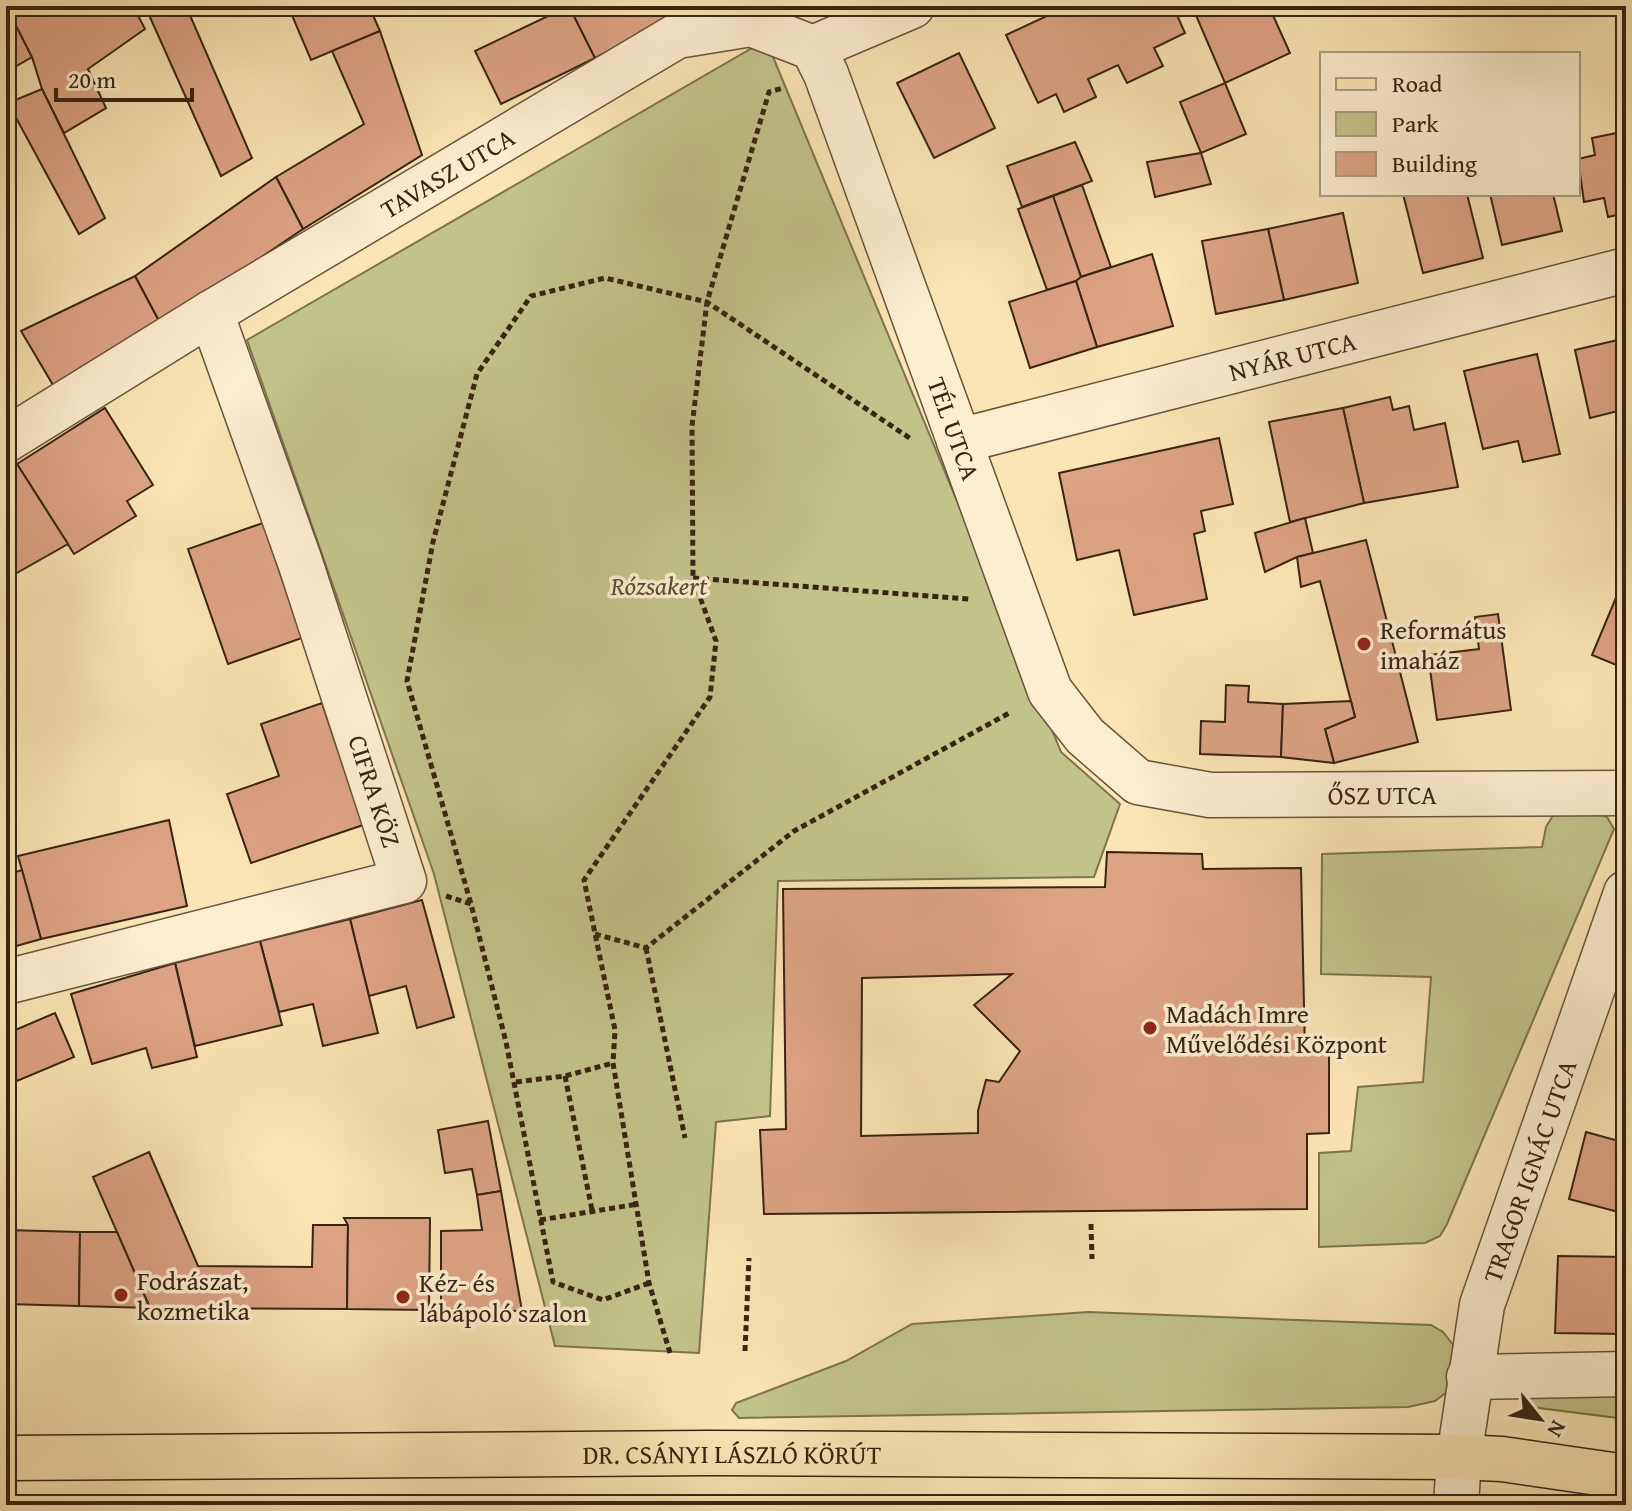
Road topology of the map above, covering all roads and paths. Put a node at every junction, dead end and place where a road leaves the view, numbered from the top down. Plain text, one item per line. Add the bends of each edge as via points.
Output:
1 (912, 6) edge
2 (820, 61) junction
3 (1626, 270) edge
4 (707, 302) junction
5 (211, 313) junction
6 (6, 440) edge
7 (959, 441) junction
8 (693, 578) junction
9 (1018, 603) junction
10 (1050, 691) junction
11 (1138, 782) joint
12 (1626, 793) edge
13 (1626, 893) edge
14 (595, 934) junction
15 (646, 948) junction
16 (6, 982) edge
17 (613, 1063) junction
18 (565, 1076) junction
19 (516, 1082) junction
20 (685, 1138) dead end
21 (638, 1204) junction
22 (592, 1210) junction
23 (540, 1220) junction
24 (1091, 1224) dead end
25 (749, 1258) dead end
26 (1092, 1259) dead end
27 (649, 1283) junction
28 (745, 1351) dead end
29 (670, 1353) dead end
30 (1626, 1374) edge
31 (1469, 1377) junction
32 (1459, 1457) junction
33 (6, 1458) edge
34 (1626, 1477) edge
35 (1456, 1505) edge

1 - 2 street
2 - 4 path via 769,92
2 - 5 street, TAVASZ UTCA via 751,24 677,36
2 - 7 street, TÉL UTCA
3 - 7 street, NYÁR UTCA
4 - 7 path via 907,439
4 - 8 path via 692,426
4 - 19 path via 605,278 531,296 477,374 433,542 407,681
5 - 6 street, TAVASZ UTCA
5 - 16 street, CIFRA KÖZ via 300,562 404,881
7 - 9 street, TÉL UTCA
8 - 9 path
8 - 14 path via 716,641 710,697 584,880
9 - 10 street, TÉL UTCA
10 - 11 street, TÉL UTCA via 1085,736
10 - 15 path via 794,831
11 - 12 street, ŐSZ UTCA via 1210,795
13 - 31 street, TRAGOR IGNÁC UTCA via 1482,1305
14 - 15 path
14 - 17 path via 615,1030
15 - 20 path
17 - 18 path
17 - 21 path
18 - 19 path
18 - 22 path
19 - 23 path
21 - 22 path
21 - 27 path
22 - 23 path
23 - 27 path via 553,1282 603,1300
24 - 26 path
25 - 28 path
27 - 29 path
30 - 31 street
31 - 32 street, TRAGOR IGNÁC UTCA
32 - 33 main road, DR. CSÁNYI LÁSZLÓ KÖRÚT via 708,1453
32 - 34 main road, DR. CSÁNYI LÁSZLÓ KÖRÚT
32 - 35 street, TRAGOR IGNÁC UTCA

